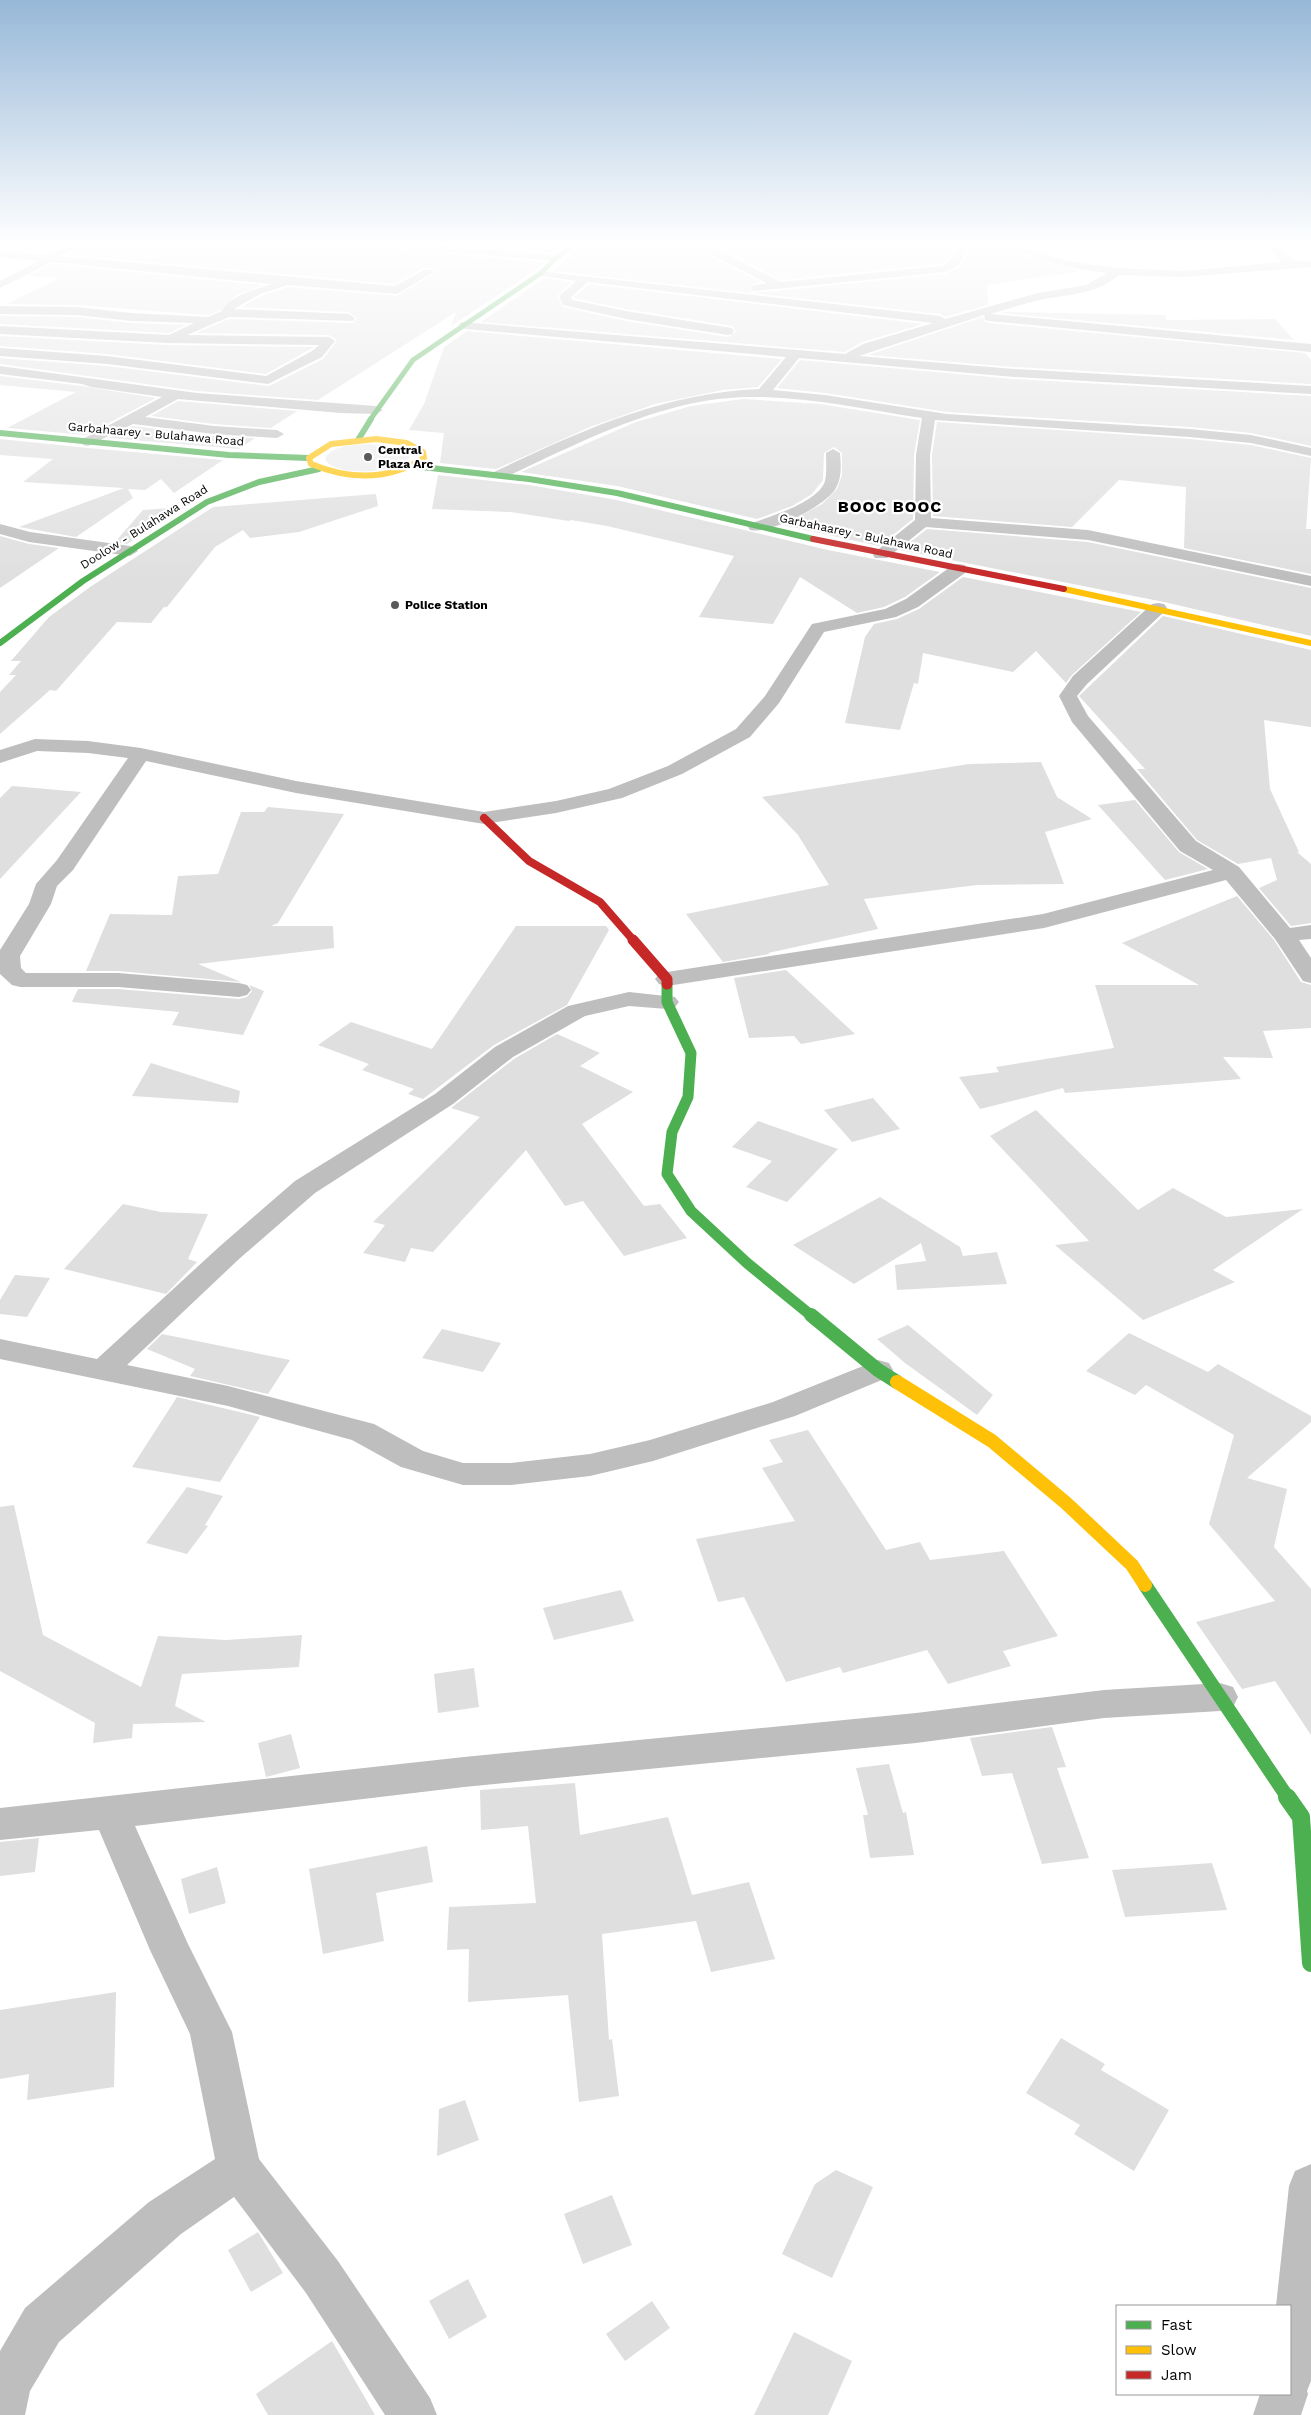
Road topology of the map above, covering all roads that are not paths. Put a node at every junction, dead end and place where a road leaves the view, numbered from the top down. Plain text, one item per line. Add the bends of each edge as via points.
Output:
1 (796, 354) edge
2 (49, 355) edge
3 (54, 355) junction
4 (136, 355) edge
5 (316, 355) edge
6 (420, 355) edge
7 (858, 355) edge
8 (126, 362) junction
9 (0, 370) edge
10 (22, 373) junction
11 (224, 375) junction
12 (0, 382) edge
13 (91, 383) junction
14 (1311, 390) edge
15 (764, 393) junction
16 (178, 394) junction
17 (376, 410) junction
18 (929, 415) junction
19 (130, 418) junction
20 (0, 433) edge
21 (276, 434) dead end
22 (358, 440) junction
23 (88, 442) junction
24 (1311, 452) edge
25 (834, 453) dead end
26 (309, 458) junction
27 (413, 466) junction
28 (319, 469) junction
29 (499, 475) junction
30 (923, 522) junction
31 (756, 527) junction
32 (0, 529) edge
33 (130, 551) junction
34 (881, 555) junction
35 (959, 569) junction
36 (1311, 580) edge
37 (1158, 608) junction
38 (1311, 642) edge
39 (0, 643) edge
40 (141, 754) junction
41 (0, 757) edge
42 (484, 818) junction
43 (1231, 872) junction
44 (1311, 932) edge
45 (1284, 935) junction
46 (1311, 976) edge
47 (238, 990) dead end
48 (667, 991) junction
49 (0, 1349) edge
50 (104, 1370) junction
51 (878, 1370) junction
52 (1220, 1697) junction
53 (110, 1814) junction
54 (0, 1824) edge
55 (1311, 1963) edge
56 (238, 2168) junction
57 (1311, 2186) edge
58 (1295, 2374) edge
59 (1286, 2395) edge
60 (1, 2415) edge
61 (413, 2415) edge
62 (1277, 2415) edge

1 - 15 street
2 - 3 street
3 - 8 street
3 - 10 street
4 - 8 street
5 - 11 street via 268,380
6 - 17 main road
7 - 14 street via 1014,373
8 - 11 street
8 - 13 street
9 - 10 street
10 - 12 street
10 - 13 street
11 - 16 street
13 - 16 street
15 - 18 street
15 - 29 street via 704,397 665,407 569,441
16 - 17 street
16 - 19 street
17 - 22 main road
18 - 24 street via 1190,432 1271,442
18 - 30 street via 923,455
19 - 21 street via 214,430
19 - 23 street
20 - 23 main road, Garbahaarey - Bulahawa Road
22 - 26 main road via 326,446
22 - 27 main road via 393,440 417,447 424,458
23 - 26 main road, Garbahaarey - Bulahawa Road via 229,455
25 - 31 street via 832,482 824,494 813,503
26 - 28 main road via 311,464
27 - 28 main road via 391,473 351,476
27 - 29 main road, Garbahaarey - Bulahawa Road
28 - 33 main road, Doolow - Bulahawa Road via 222,494
29 - 31 main road, Garbahaarey - Bulahawa Road via 633,496
30 - 34 street
30 - 36 street via 1088,535
31 - 34 main road, Garbahaarey - Bulahawa Road
32 - 33 street via 29,537
33 - 39 main road, Doolow - Bulahawa Road via 83,581
34 - 35 main road, Garbahaarey - Bulahawa Road
35 - 37 main road, Garbahaarey - Bulahawa Road
35 - 42 street via 912,603 890,613 818,628 772,699 743,733 712,752 615,794 556,808
37 - 38 main road, Garbahaarey - Bulahawa Road
37 - 43 street via 1080,680 1068,696 1079,718 1188,846
40 - 41 street via 35,745
40 - 42 street via 296,788
40 - 47 street via 65,865 47,884 40,904 8,956 9,970 20,980 118,980
42 - 48 main road via 529,861 600,902
43 - 45 street
43 - 48 street via 1044,920 860,952
44 - 45 street
45 - 46 street
48 - 50 street via 577,1012 504,1052 444,1099 304,1187
48 - 51 main road via 691,1053 688,1097 672,1132 667,1174 698,1218 747,1263
49 - 50 street
50 - 51 street via 228,1396 363,1432 412,1459 463,1474 512,1474 590,1465 644,1452 784,1409
51 - 52 main road via 992,1442 1066,1503 1132,1565
52 - 53 street via 1104,1704 916,1728 464,1772
52 - 55 main road via 1301,1817
53 - 54 street
53 - 56 street via 170,1950 211,2032
56 - 60 street via 164,2218 42,2325 6,2384
56 - 61 street via 322,2277
57 - 58 street
59 - 62 street

